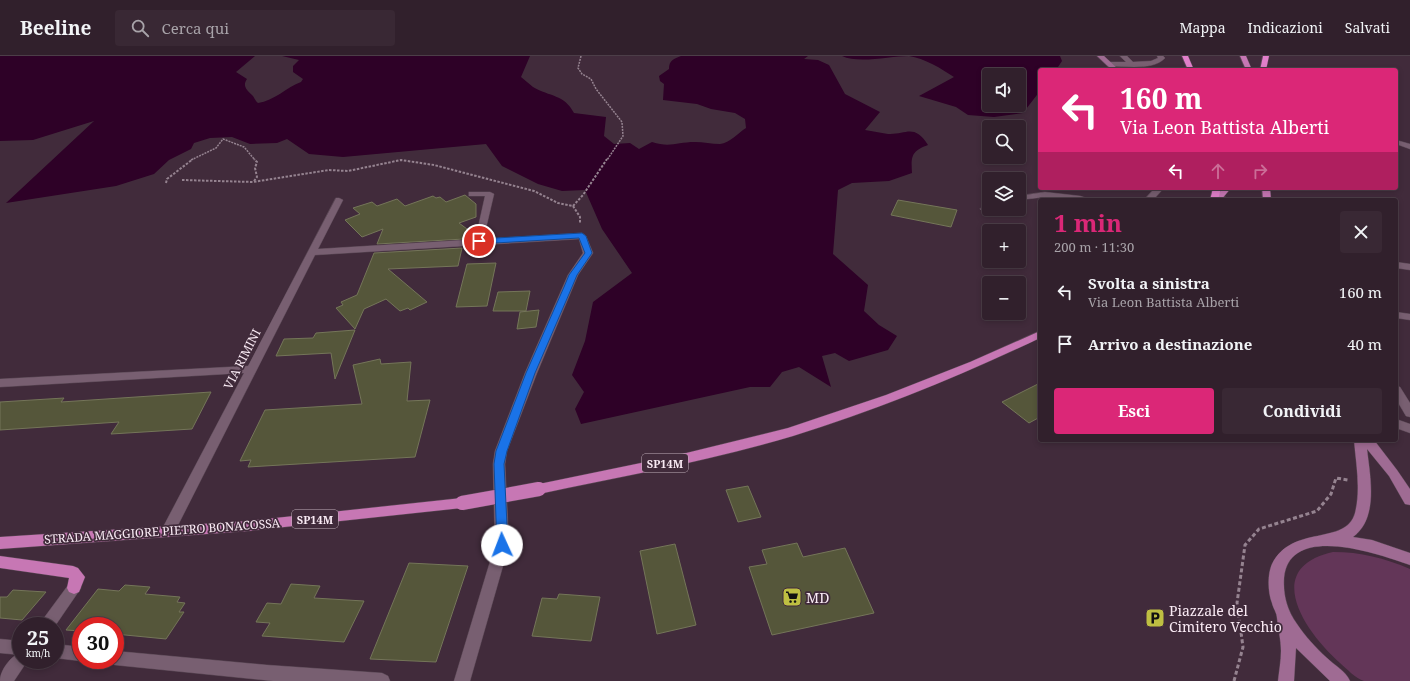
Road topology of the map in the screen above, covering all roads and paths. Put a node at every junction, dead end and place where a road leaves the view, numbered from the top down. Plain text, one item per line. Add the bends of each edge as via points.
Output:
1 (581, 56) edge
2 (1100, 56) edge
3 (1123, 56) edge
4 (1160, 56) edge
5 (1185, 56) edge
6 (1243, 56) edge
7 (1266, 56) edge
8 (1109, 64) junction
9 (1132, 64) junction
10 (1114, 68) edge
11 (1190, 68) edge
12 (1248, 68) edge
13 (1263, 68) edge
14 (1398, 143) edge
15 (1410, 147) edge
16 (182, 180) dead end
17 (254, 182) junction
18 (166, 183) dead end
19 (1158, 190) edge
20 (1225, 190) edge
21 (472, 194) dead end
22 (1026, 196) edge
23 (1078, 198) edge
24 (1150, 198) edge
25 (1219, 198) edge
26 (339, 200) dead end
27 (573, 206) junction
28 (582, 236) junction
29 (479, 241) junction
30 (312, 252) junction
31 (1398, 265) edge
32 (1410, 267) edge
33 (1398, 315) edge
34 (1410, 317) edge
35 (1038, 335) edge
36 (252, 369) junction
37 (0, 383) edge
38 (1398, 393) edge
39 (1409, 411) edge
40 (1398, 424) edge
41 (1410, 429) edge
42 (1398, 432) edge
43 (1410, 434) edge
44 (1360, 442) edge
45 (1369, 442) edge
46 (1410, 500) edge
47 (168, 531) junction
48 (1328, 540) junction
49 (0, 543) edge
50 (1410, 559) edge
51 (0, 562) edge
52 (74, 588) joint
53 (1283, 614) junction
54 (53, 617) edge
55 (0, 646) edge
56 (12, 647) edge
57 (124, 659) edge
58 (13, 669) edge
59 (265, 677) edge
60 (4, 681) edge
61 (382, 681) edge
62 (462, 681) edge
63 (1286, 681) edge
64 (1342, 681) edge

1 - 27 path via 578,63 582,74 591,79 622,122 623,136
2 - 8 main road
3 - 9 street
4 - 9 street via 1162,58 1158,61
5 - 11 highway
6 - 12 main road
7 - 13 highway
8 - 9 street
8 - 10 main road
14 - 15 street
16 - 17 path
17 - 18 path via 257,178 257,162 244,146 223,139 216,148 182,166 167,179
17 - 27 path via 329,170 348,170 401,160 434,165 534,192 558,203
19 - 24 street
20 - 25 main road
21 - 29 street via 490,194
22 - 23 street via 1055,194
26 - 30 street, VIA RIMINI
27 - 28 path via 580,217
28 - 29 street
28 - 62 street via 588,253 573,275 531,373 502,451 499,464 502,545
29 - 30 street
30 - 36 street, VIA RIMINI
31 - 32 street
33 - 34 street
35 - 47 main road, STRADA MAGGIORE PIETRO BONACOSSA / SP14M, bridge via 890,398 790,432 670,462 462,503 302,521
36 - 37 street
36 - 47 street, VIA RIMINI
38 - 39 street
40 - 41 street
42 - 43 street
44 - 48 main road via 1366,493 1362,517 1350,532
45 - 46 main road
47 - 49 main road, STRADA MAGGIORE PIETRO BONACOSSA / SP14M
48 - 50 main road via 1362,542
48 - 53 main road via 1304,544 1287,554 1277,569 1276,589
51 - 52 main road via 73,572 78,577
52 - 54 street
53 - 63 main road via 1289,650
53 - 64 main road via 1299,640 1323,666
55 - 56 street
57 - 59 street
58 - 60 street
59 - 61 street

